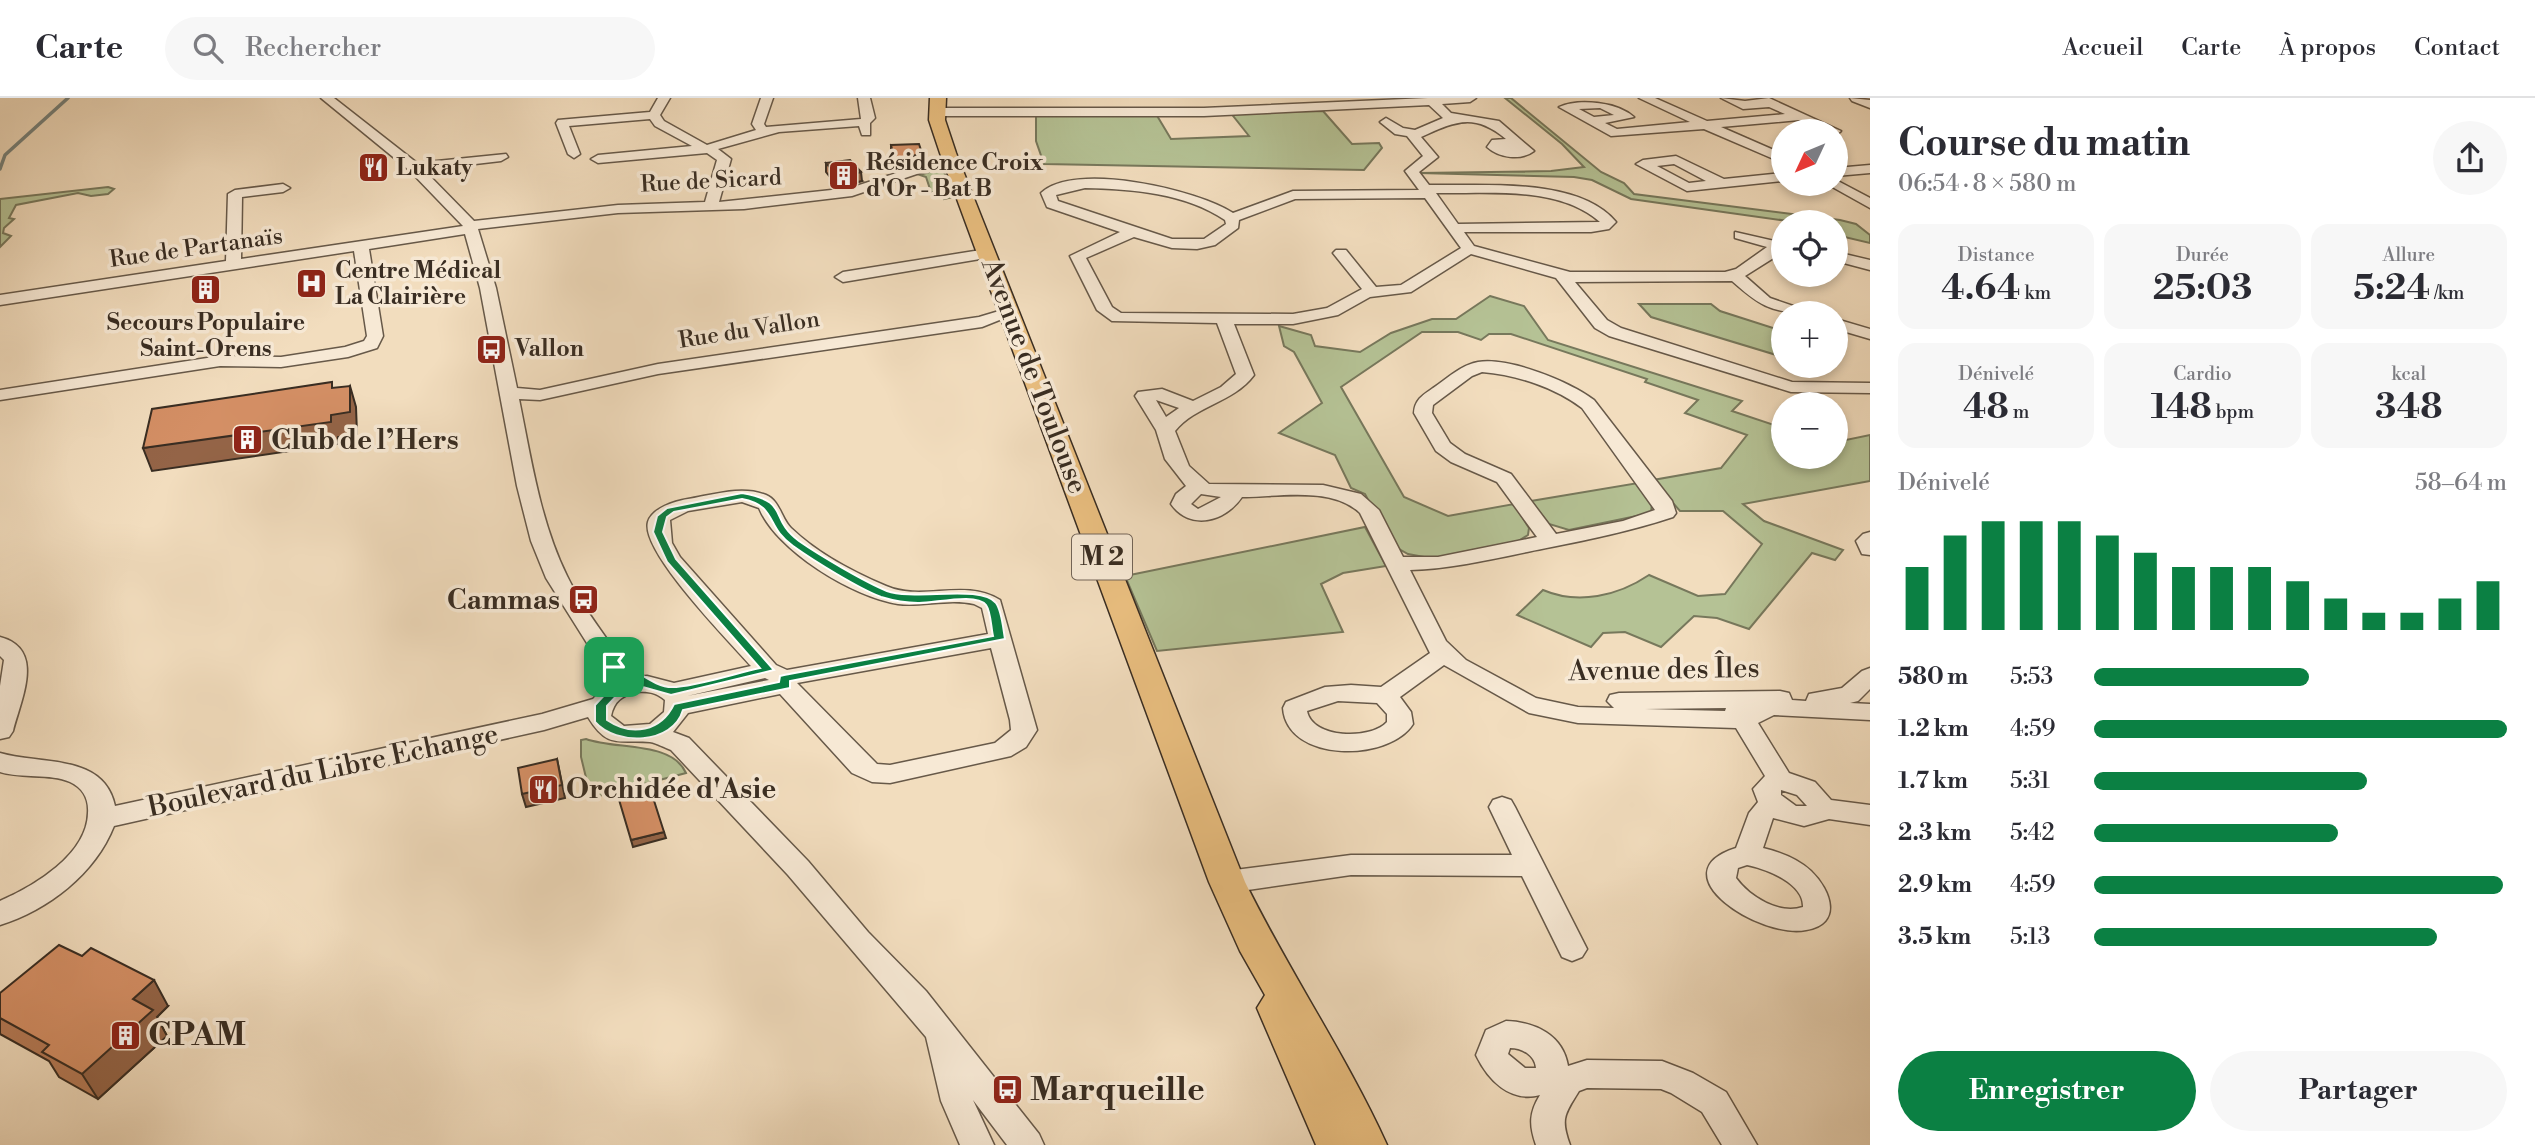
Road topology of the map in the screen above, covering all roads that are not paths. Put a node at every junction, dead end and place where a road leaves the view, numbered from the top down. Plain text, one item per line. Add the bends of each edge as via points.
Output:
1 (327, 98) edge
2 (664, 98) edge
3 (767, 98) edge
4 (864, 98) edge
5 (1003, 98) edge
6 (1176, 98) edge
7 (1470, 98) edge
8 (1645, 98) edge
9 (1727, 98) edge
10 (1856, 98) edge
11 (1764, 100) edge
12 (1427, 101) edge
13 (1293, 103) edge
14 (1870, 104) edge
15 (937, 105) edge
16 (1182, 111) junction
17 (1003, 112) junction
18 (654, 115) junction
19 (1452, 116) junction
20 (1800, 116) junction
21 (1608, 119) junction
22 (1806, 119) edge
23 (1591, 121) junction
24 (1387, 122) dead end
25 (1710, 125) junction
26 (762, 130) junction
27 (1632, 132) junction
28 (1415, 134) junction
29 (1513, 143) dead end
30 (706, 148) junction
31 (1771, 153) edge
32 (501, 157) dead end
33 (951, 160) junction
34 (414, 167) junction
35 (1870, 169) edge
36 (1848, 171) edge
37 (1771, 178) edge
38 (1721, 183) dead end
39 (283, 188) dead end
40 (1428, 192) junction
41 (1848, 192) edge
42 (1870, 204) edge
43 (711, 207) junction
44 (1232, 218) junction
45 (1454, 228) junction
46 (1133, 232) junction
47 (472, 233) junction
48 (1740, 235) dead end
49 (1771, 244) edge
50 (361, 246) junction
51 (1469, 249) junction
52 (1771, 250) edge
53 (1341, 253) dead end
54 (987, 254) junction
55 (1848, 260) edge
56 (1870, 265) edge
57 (233, 267) junction
58 (1562, 276) junction
59 (1736, 276) junction
60 (843, 277) dead end
61 (1372, 292) junction
62 (0, 300) edge
63 (1771, 303) edge
64 (1870, 312) edge
65 (1224, 320) junction
66 (1848, 324) edge
67 (968, 325) junction
68 (1014, 325) junction
69 (1848, 327) edge
70 (1870, 334) edge
71 (1870, 388) edge
72 (0, 395) edge
73 (511, 401) junction
74 (1194, 408) junction
75 (1165, 430) junction
76 (1198, 487) junction
77 (1236, 491) junction
78 (1870, 538) edge
79 (1552, 541) junction
80 (1870, 549) edge
81 (1395, 564) junction
82 (999, 639) junction
83 (0, 644) edge
84 (1451, 659) junction
85 (1870, 676) edge
86 (779, 678) junction
87 (609, 696) junction
88 (1385, 696) dead end
89 (1728, 698) junction
90 (1870, 712) edge
91 (670, 719) junction
92 (1744, 720) junction
93 (0, 731) edge
94 (0, 762) edge
95 (1778, 793) junction
96 (1502, 807) dead end
97 (1870, 815) edge
98 (102, 819) junction
99 (1747, 855) dead end
100 (1531, 866) junction
101 (1227, 882) junction
102 (0, 914) edge
103 (1572, 949) dead end
104 (1259, 951) junction
105 (940, 1035) junction
106 (977, 1145) edge
107 (1027, 1145) edge
108 (1338, 1145) edge
109 (1365, 1145) edge
110 (1553, 1145) edge
111 (1740, 1145) edge

1 - 34 street
2 - 18 street
3 - 26 street via 758,124
4 - 26 street via 869,118 865,127
5 - 17 street
6 - 16 street
7 - 12 street
8 - 25 street
9 - 11 street via 1743,105
10 - 14 street
11 - 20 street
12 - 13 street
12 - 19 street
13 - 16 street
15 - 17 street
15 - 33 main road, Avenue de Toulouse / M 2
16 - 17 street
18 - 30 street via 659,123
18 - 30 street via 562,123 574,153 568,159
19 - 28 street
19 - 29 street via 1495,124
20 - 22 street
20 - 25 street
21 - 23 street
21 - 23 street via 1628,117 1602,104 1565,107
21 - 27 street
23 - 27 street via 1615,133
24 - 28 street via 1399,131
25 - 27 street
25 - 31 street
26 - 30 street
28 - 40 street via 1413,138 1431,157 1412,170
30 - 43 street via 724,159
32 - 34 street
33 - 43 street, Rue de Sicard via 852,192
33 - 54 main road, Avenue de Toulouse / M 2
34 - 47 street via 465,217
35 - 36 street
37 - 38 street
39 - 57 street via 230,194
40 - 44 street via 1293,195
40 - 45 street
40 - 45 street via 1556,194 1609,222 1591,228
41 - 42 street
43 - 47 street, Rue de Sicard via 618,209
44 - 46 street via 1233,225 1227,230 1190,247
44 - 46 street via 1215,207 1146,186 1068,186 1048,193 1052,204
45 - 51 street
46 - 65 street via 1075,250 1102,305 1090,312 1096,324 1105,326 1118,318
47 - 50 street, Rue de Partanaïs
47 - 73 street
48 - 49 street
50 - 57 street, Rue de Partanaïs
50 - 72 street via 374,336 371,344 358,350 281,362 220,361
51 - 58 street
51 - 61 street via 1405,289
52 - 59 street
53 - 61 street
54 - 60 street
54 - 68 main road, Avenue de Toulouse / M 2
55 - 56 street
57 - 62 street, Rue de Partanaïs
58 - 59 street
58 - 71 street via 1601,324 1615,332 1791,387
59 - 63 street
61 - 65 street via 1332,312 1307,318
64 - 66 street
65 - 74 street via 1245,375
67 - 68 street, Rue du Vallon
67 - 68 street, Rue du Vallon
67 - 73 street, Rue du Vallon via 658,369
68 - 101 main road, Avenue de Toulouse / M 2
69 - 70 street
73 - 87 street via 527,486 550,562
74 - 75 street
74 - 75 street via 1162,394 1144,396
75 - 76 street via 1186,478
76 - 77 street, Avenue des Îles
76 - 77 street via 1181,504 1189,514 1213,512
77 - 81 street, Avenue des Îles via 1323,491 1351,496 1369,510
78 - 80 street
79 - 79 street via 1659,518 1666,513 1665,505 1583,398 1508,369 1472,369 1424,403 1423,413 1449,454 1504,478
79 - 81 street via 1438,563
81 - 84 street, Avenue des Îles via 1436,645
82 - 86 street
82 - 86 street via 1024,730 1017,741 1002,750 903,772 872,773 861,767
82 - 86 street via 992,605 985,599 947,596 919,600 884,594 796,544 779,529 763,500 742,496 671,510 662,516 658,532 671,560
83 - 93 street via 16,658 18,668
84 - 88 street
84 - 89 street, Avenue des Îles via 1514,691 1545,701
84 - 92 street, Avenue des Îles via 1529,705 1561,714
85 - 89 street, Avenue des Îles via 1849,695 1829,700
86 - 91 street
87 - 91 street via 643,683
87 - 91 street via 624,734
87 - 98 street, Boulevard du Libre Echange via 544,722
89 - 92 street
90 - 92 street, Avenue des Îles via 1770,707
91 - 105 street via 858,940 915,1000
92 - 95 street
94 - 98 street via 81,777 96,789
95 - 97 street via 1790,814 1807,817 1821,808
95 - 99 street via 1762,813
96 - 100 street
98 - 102 street via 94,840 76,864 48,887
100 - 101 street via 1351,865
100 - 103 street
101 - 104 main road, Avenue de Toulouse / M 2
104 - 108 main road, Avenue de Toulouse / M 2 via 1268,988
104 - 109 main road, Avenue de Toulouse / M 2 via 1318,1048
105 - 106 street via 957,1101
105 - 107 street
110 - 111 street via 1546,1129 1549,1083 1587,1074 1662,1076 1682,1083 1714,1102

